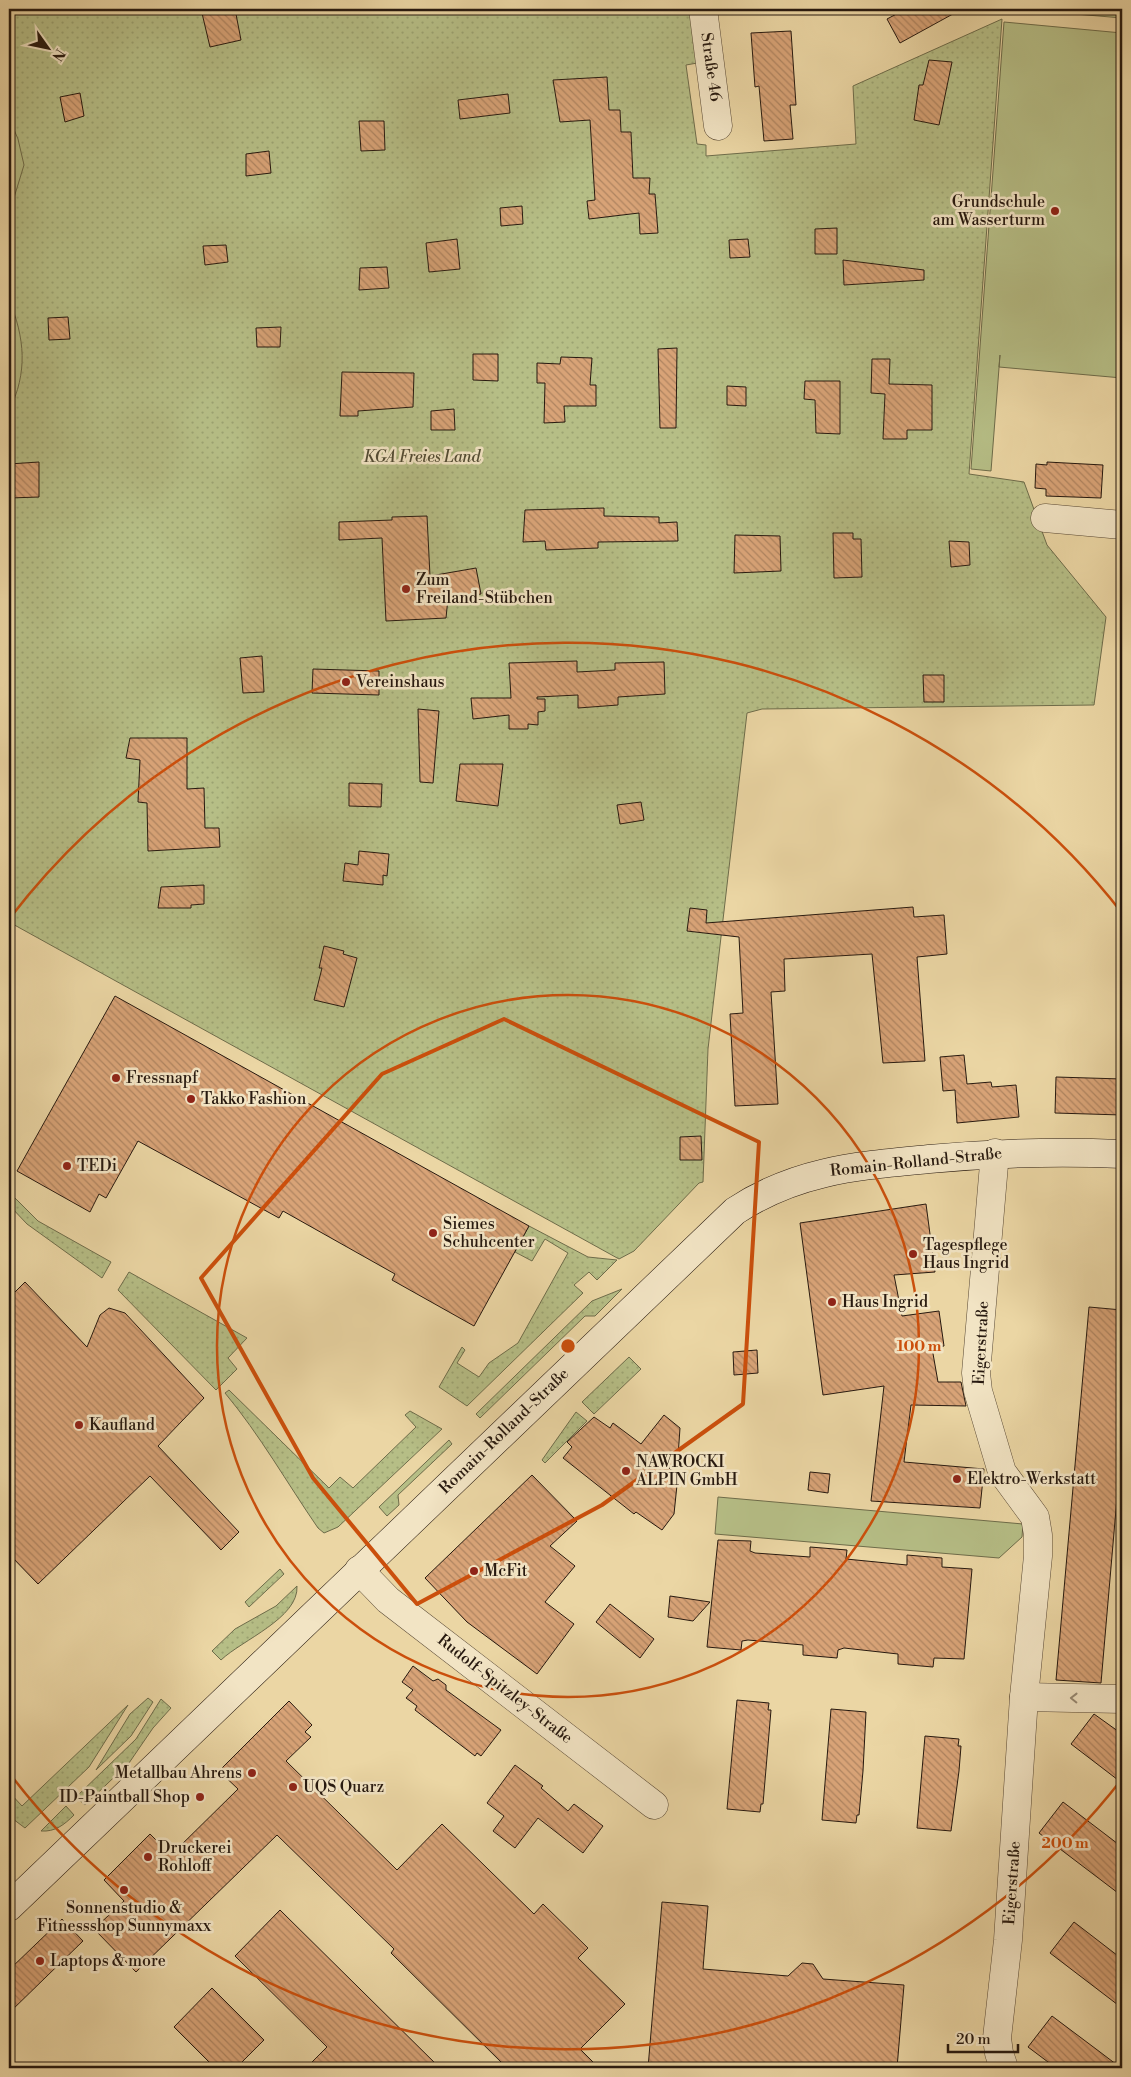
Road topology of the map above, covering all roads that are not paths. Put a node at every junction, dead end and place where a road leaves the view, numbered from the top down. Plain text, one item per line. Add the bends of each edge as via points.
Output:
1 (703, 9) edge
2 (718, 126) dead end
3 (1045, 518) dead end
4 (1122, 525) edge
5 (995, 1154) junction
6 (1122, 1154) edge
7 (359, 1570) junction
8 (1024, 1697) junction
9 (1122, 1699) edge
10 (654, 1805) dead end
11 (9, 1907) edge
12 (1004, 2068) edge

1 - 2 street, Straße 46
3 - 4 street
5 - 6 street, Romain-Rolland-Straße
5 - 7 street, Romain-Rolland-Straße via 828,1171 796,1180 750,1201 674,1268
5 - 8 street, Eigerstraße via 976,1372 978,1391 1002,1472 1036,1517 1038,1556
7 - 10 street, Rudolf-Spitzley-Straße via 388,1600
7 - 11 street, Romain-Rolland-Straße
9 -> 8 street
8 - 12 street, Eigerstraße via 1008,1940 997,2038

